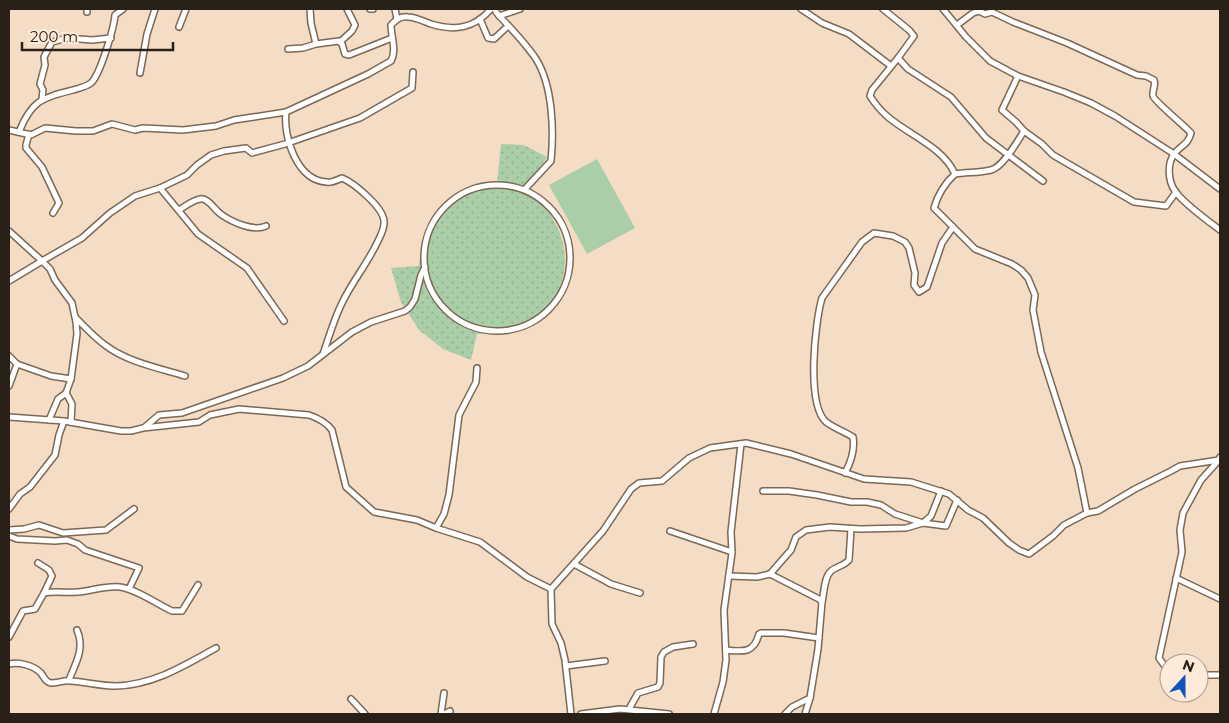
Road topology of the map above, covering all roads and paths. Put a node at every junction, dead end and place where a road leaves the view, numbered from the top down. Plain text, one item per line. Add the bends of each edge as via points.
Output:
1 (123, 9) edge
2 (155, 9) edge
3 (186, 9) edge
4 (310, 9) edge
5 (347, 9) edge
6 (395, 9) edge
7 (491, 9) edge
8 (495, 9) edge
9 (520, 9) edge
10 (801, 9) edge
11 (883, 9) edge
12 (943, 9) edge
13 (995, 11) edge
14 (500, 16) junction
15 (397, 19) junction
16 (480, 19) junction
17 (957, 25) junction
18 (179, 26) dead end
19 (508, 26) junction
20 (111, 38) junction
21 (392, 38) junction
22 (340, 42) junction
23 (316, 44) junction
24 (288, 49) dead end
25 (898, 58) junction
26 (891, 66) junction
27 (413, 72) dead end
28 (140, 73) dead end
29 (1018, 76) junction
30 (42, 99) junction
31 (286, 112) junction
32 (9, 130) edge
33 (1024, 131) junction
34 (19, 132) junction
35 (29, 134) junction
36 (289, 142) junction
37 (1174, 154) junction
38 (1008, 156) junction
39 (955, 174) junction
40 (1043, 181) dead end
41 (160, 188) junction
42 (525, 189) junction
43 (1220, 189) edge
44 (1176, 192) junction
45 (179, 210) junction
46 (53, 213) dead end
47 (266, 226) dead end
48 (952, 227) junction
49 (1220, 230) edge
50 (9, 231) edge
51 (42, 261) junction
52 (425, 267) junction
53 (9, 281) edge
54 (74, 316) junction
55 (284, 321) dead end
56 (322, 354) junction
57 (9, 356) edge
58 (17, 364) junction
59 (477, 368) dead end
60 (185, 376) dead end
61 (71, 378) junction
62 (9, 386) edge
63 (66, 393) junction
64 (9, 417) edge
65 (49, 420) junction
66 (64, 421) junction
67 (71, 422) junction
68 (143, 428) junction
69 (741, 444) junction
70 (1220, 459) edge
71 (845, 473) junction
72 (763, 491) dead end
73 (941, 491) junction
74 (957, 500) junction
75 (9, 509) edge
76 (134, 509) dead end
77 (1087, 513) junction
78 (923, 523) junction
79 (436, 528) junction
80 (852, 528) junction
81 (9, 530) edge
82 (670, 531) dead end
83 (9, 536) edge
84 (732, 552) junction
85 (38, 563) dead end
86 (574, 564) junction
87 (770, 574) junction
88 (729, 576) junction
89 (1176, 578) junction
90 (198, 585) dead end
91 (129, 589) junction
92 (552, 589) junction
93 (44, 593) junction
94 (640, 594) dead end
95 (1220, 599) edge
96 (822, 602) junction
97 (77, 630) dead end
98 (9, 637) edge
99 (819, 638) junction
100 (693, 644) dead end
101 (216, 648) dead end
102 (726, 650) junction
103 (1160, 653) edge
104 (605, 661) dead end
105 (9, 664) edge
106 (566, 666) junction
107 (69, 680) junction
108 (444, 693) dead end
109 (810, 698) junction
110 (351, 699) dead end
111 (629, 709) junction
112 (450, 711) dead end
113 (365, 714) edge
114 (443, 714) edge
115 (571, 714) edge
116 (580, 714) edge
117 (668, 714) edge
118 (714, 714) edge
119 (785, 714) edge
120 (805, 714) edge

1 - 20 street via 115,15
2 - 28 street
3 - 18 street
4 - 23 street
5 - 22 street via 355,25
6 - 15 street
7 - 16 street
8 - 14 street
9 - 14 street
10 - 26 street via 822,23 849,34
11 - 25 street via 914,36
12 - 17 street
13 - 17 street via 973,13
13 - 37 street via 1013,22 1154,80 1154,98 1191,133 1189,140
14 - 19 street
15 - 16 street via 407,16 447,28 472,24
15 - 21 street via 391,25
16 - 19 street via 491,39
17 - 29 street via 990,61
19 - 42 street via 536,59 548,92 551,161
20 - 30 street via 92,82
20 - 30 street via 67,38 52,42 44,57 40,84
21 - 22 street via 349,55 345,54
21 - 31 street via 393,57 390,61
22 - 23 street
23 - 24 street
25 - 26 street
25 - 38 street via 908,69 951,97 986,138
26 - 39 street via 870,96 888,117 950,164
27 - 36 street via 412,88 360,118
29 - 33 street via 1002,110
29 - 37 street via 1091,103
30 - 34 street via 30,110
31 - 35 street via 174,131 135,130 112,124 94,131 45,128
31 - 36 street
32 - 34 street
33 - 38 street
33 - 44 street via 1053,155 1134,202 1166,206
34 - 35 street
35 - 46 street via 26,148 42,166 59,203
36 - 41 street via 252,153 246,148 224,151
36 - 56 street via 304,171 314,180 329,183 342,178 350,182 380,211 384,221 370,258 341,305
37 - 43 street
37 - 44 street via 1169,168
38 - 39 street via 994,170
38 - 40 street
39 - 48 street via 943,187 934,208
41 - 45 street
41 - 51 street via 135,196 82,238
42 - 52 street via 493,185 457,196 435,219 429,231 425,244
42 - 52 street via 558,217 569,250 570,262 564,285 553,303 537,319 513,329 483,329 453,317 433,295
44 - 49 street
45 - 47 street via 200,199 222,215 252,229
45 - 55 street via 198,234 247,268
48 - 71 street via 942,243 927,287 919,292 914,285 915,273 905,242 894,236 874,233 862,242 822,298 815,336 816,400 826,421 853,437 851,458
48 - 77 street via 975,249 1012,264 1028,278 1035,295 1032,310 1042,352 1078,468
50 - 51 street
51 - 53 street
51 - 54 street via 72,303
52 - 56 street via 410,308 362,327
54 - 60 street via 118,353
54 - 61 street via 77,334
56 - 68 street via 308,366 283,378 182,413 159,415
57 - 58 street
58 - 61 street via 51,376
58 - 62 street
59 - 79 street via 476,382 459,415 449,495
61 - 63 street
63 - 65 street via 58,399
63 - 67 street via 72,404
64 - 65 street
65 - 66 street
66 - 67 street
66 - 75 street via 56,455
67 - 68 street via 121,431
68 - 79 street via 192,424 210,415 239,409 316,417 332,430 346,488 360,501 374,512
69 - 71 street via 791,454
69 - 84 street via 731,532
69 - 86 street via 710,448 689,458 662,481 639,483
70 - 77 street via 1180,466 1098,511
70 - 89 street via 1201,480 1183,513 1180,530 1182,552
71 - 73 street via 864,479 911,482
72 - 78 street via 789,491 867,502
73 - 74 street
73 - 78 street via 931,516
74 - 77 street via 983,518 1008,543 1030,554 1064,525
74 - 78 street via 946,526
76 - 81 street via 106,530 63,533 39,525
78 - 80 street via 906,528
79 - 92 street via 480,542 527,577
80 - 87 street via 806,530 796,537 791,550
80 - 96 street via 848,560 828,574
82 - 84 street
83 - 91 street via 67,540 85,550 139,568
84 - 88 street
85 - 93 street via 52,576
86 - 92 street
86 - 94 street
87 - 88 street
87 - 96 street
88 - 102 street via 724,616
89 - 95 street
89 - 103 street
90 - 91 street via 182,611 177,612
91 - 93 street via 119,586
92 - 106 street via 552,624 561,643
93 - 98 street via 35,610 23,611
96 - 99 street
97 - 107 street via 81,638 80,650
99 - 102 street via 761,633 751,648
99 - 109 street
100 - 111 street via 664,652 658,687 638,693
101 - 107 street via 169,674 137,683 117,686
102 - 118 street via 723,682
104 - 106 street
105 - 107 street via 17,662 30,666 50,683
106 - 115 street
108 - 114 street
109 - 119 street
109 - 120 street
110 - 113 street
111 - 116 street
111 - 117 street
112 - 114 street

